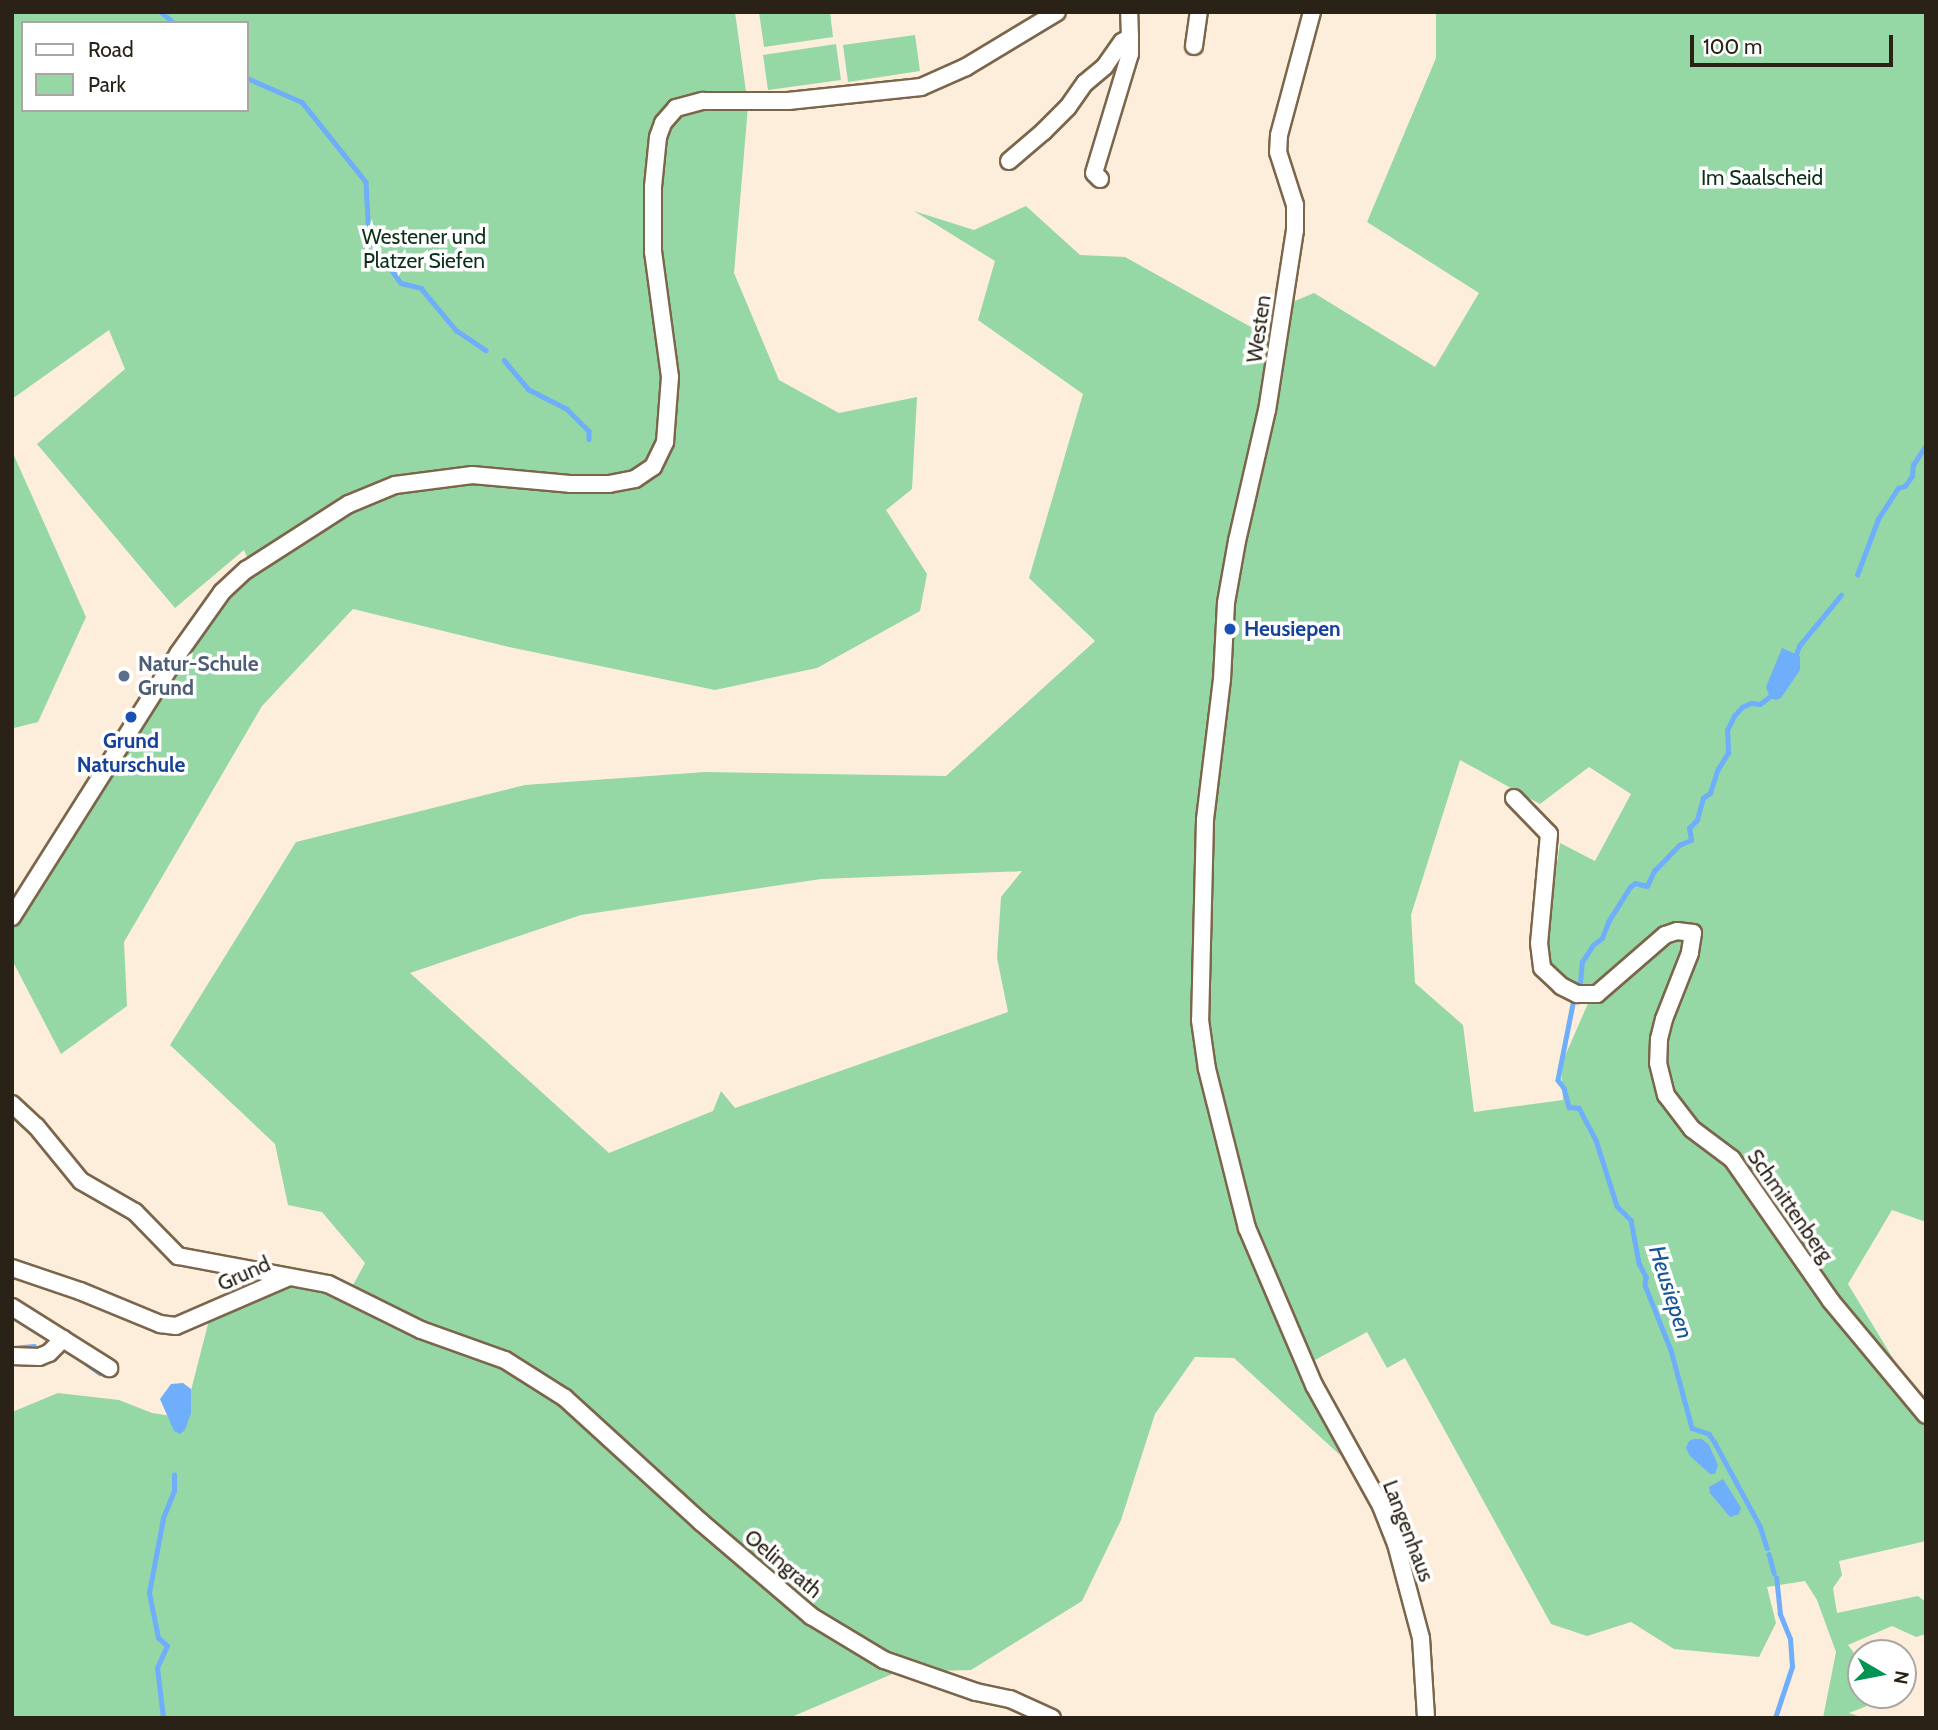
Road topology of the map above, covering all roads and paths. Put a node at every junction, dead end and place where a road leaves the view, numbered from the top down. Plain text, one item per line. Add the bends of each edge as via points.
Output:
1 (1056, 12) edge
2 (1129, 12) edge
3 (1199, 12) edge
4 (1312, 12) edge
5 (1130, 37) junction
6 (1194, 46) dead end
7 (1009, 161) dead end
8 (1100, 179) dead end
9 (1514, 798) dead end
10 (12, 917) edge
11 (12, 1104) edge
12 (12, 1268) edge
13 (289, 1277) junction
14 (12, 1307) edge
15 (1291, 1333) joint
16 (63, 1339) junction
17 (12, 1356) edge
18 (109, 1368) dead end
19 (527, 1373) joint
20 (1926, 1415) edge
21 (1052, 1718) edge
22 (1426, 1718) edge

1 - 10 street via 966,67 921,87 685,104 669,115 658,136 653,252 670,377 665,442 653,467 635,479 609,484 472,475 395,485 349,504 258,561 222,592 178,654
2 - 5 street
3 - 6 street
4 - 15 street, Westen via 1279,135 1278,152 1294,205 1295,230 1267,410 1229,580 1202,880 1199,986 1201,1040 1247,1228
5 - 7 street via 1068,107
5 - 8 street via 1130,54 1094,173
9 - 20 street, Schmittenberg via 1549,834 1539,943 1542,968 1561,986 1577,995 1597,994 1665,936 1677,931 1693,933 1659,1039 1658,1063 1666,1095 1692,1129 1732,1159 1830,1301
11 - 13 street via 81,1181 135,1212 178,1256
12 - 13 street, Grund via 176,1326
13 - 19 street, Grund via 328,1284 422,1330 479,1348
14 - 16 street
15 - 22 street, Langenhaus via 1381,1506 1407,1580 1422,1638
16 - 17 street via 39,1357
16 - 18 street
19 - 21 street, Oelingrath via 565,1398 811,1616 884,1660 1020,1703

